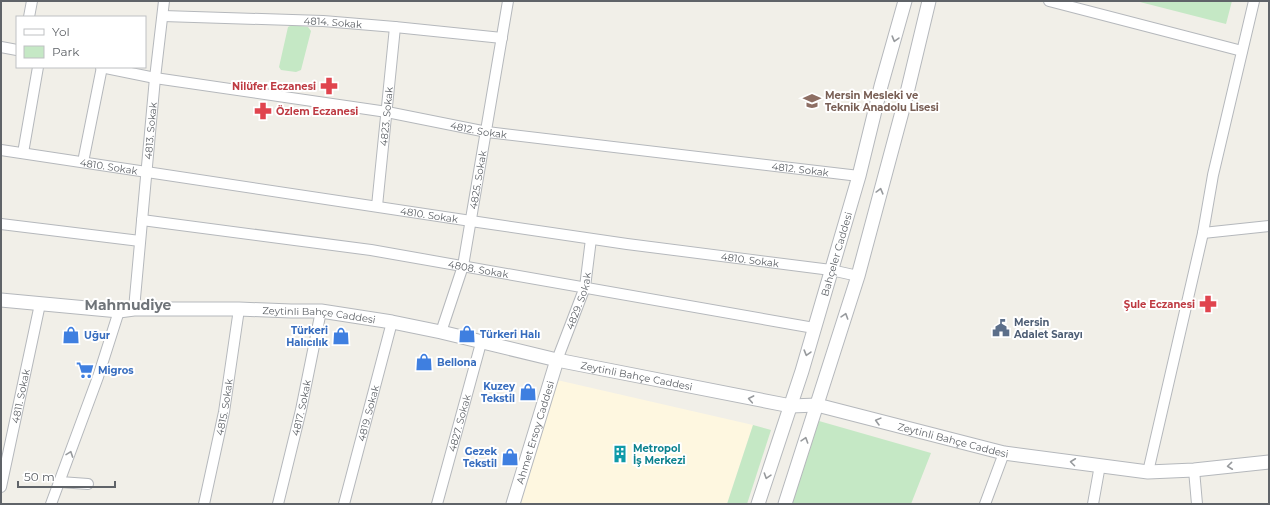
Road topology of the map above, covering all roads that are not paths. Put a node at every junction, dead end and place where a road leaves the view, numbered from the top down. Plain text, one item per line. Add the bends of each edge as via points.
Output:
1 (32, 1) edge
2 (164, 1) edge
3 (508, 1) edge
4 (905, 1) edge
5 (929, 1) edge
6 (1049, 1) edge
7 (1254, 1) edge
8 (29, 16) edge
9 (162, 16) junction
10 (395, 27) junction
11 (502, 38) junction
12 (1, 47) edge
13 (16, 50) edge
14 (1242, 51) junction
15 (38, 68) edge
16 (102, 68) edge
17 (107, 68) edge
18 (155, 78) junction
19 (387, 112) junction
20 (486, 132) junction
21 (1, 150) edge
22 (23, 153) junction
23 (83, 162) junction
24 (146, 172) junction
25 (859, 176) junction
26 (377, 206) junction
27 (142, 220) junction
28 (471, 221) junction
29 (1, 224) edge
30 (1269, 226) edge
31 (1203, 233) junction
32 (591, 238) junction
33 (140, 240) junction
34 (463, 266) junction
35 (831, 270) junction
36 (858, 276) junction
37 (585, 287) junction
38 (1, 300) edge
39 (40, 304) junction
40 (134, 309) junction
41 (239, 309) junction
42 (119, 310) junction
43 (322, 311) junction
44 (392, 322) junction
45 (814, 328) junction
46 (441, 332) junction
47 (481, 342) junction
48 (557, 360) junction
49 (817, 405) junction
50 (791, 406) junction
51 (1004, 454) junction
52 (1269, 462) edge
53 (1100, 466) junction
54 (1194, 470) junction
55 (1148, 472) junction
56 (60, 482) junction
57 (88, 484) dead end
58 (1, 487) edge
59 (52, 504) edge
60 (204, 504) edge
61 (278, 504) edge
62 (344, 504) edge
63 (437, 504) edge
64 (513, 504) edge
65 (758, 504) edge
66 (784, 504) edge
67 (985, 504) edge
68 (1093, 504) edge
69 (1197, 504) edge

1 - 8 street
2 - 9 street, 4813. Sokak
3 - 11 street, 4825. Sokak
4 -> 25 street, Bahçeler Caddesi
36 -> 5 street
6 - 14 street
7 - 14 street
9 - 10 street, 4814. Sokak via 323,21
9 - 18 street, 4813. Sokak
10 - 11 street, 4814. Sokak
10 - 19 street, 4823. Sokak
11 - 20 street, 4825. Sokak
12 - 13 street
14 - 31 street via 1213,175
15 - 22 street
16 - 23 street
17 - 18 street, 4812. Sokak
18 - 19 street, 4812. Sokak
18 - 24 street, 4813. Sokak
19 - 20 street, 4812. Sokak
19 - 26 street, 4823. Sokak
20 - 25 street, 4812. Sokak
20 - 28 street, 4825. Sokak
21 - 22 street, 4810. Sokak
22 - 23 street, 4810. Sokak
23 - 24 street, 4810. Sokak
24 - 26 street, 4810. Sokak
24 - 27 street, 4813. Sokak
25 - 35 street, Bahçeler Caddesi
26 - 28 street, 4810. Sokak
27 - 33 street, 4813. Sokak
27 - 34 street, 4808. Sokak via 371,250
28 - 32 street, 4810. Sokak
28 - 34 street, 4825. Sokak
29 - 33 street
30 - 31 street
31 - 55 street
32 - 35 street, 4810. Sokak
32 - 37 street, 4829. Sokak
33 - 40 street, 4813. Sokak
34 - 37 street, 4808. Sokak
34 - 46 street, 4825. Sokak
35 - 36 street, 4810. Sokak
35 - 45 street, Bahçeler Caddesi
49 -> 36 street
37 - 45 street, 4808. Sokak
37 - 48 street, 4829. Sokak
38 - 39 street, Zeytinli Bahçe Caddesi
39 - 42 street, Zeytinli Bahçe Caddesi
39 - 58 street, 4811. Sokak
40 - 41 street, Zeytinli Bahçe Caddesi
40 - 42 street, Zeytinli Bahçe Caddesi
41 - 43 street, Zeytinli Bahçe Caddesi
41 - 60 street, 4815. Sokak via 224,412
56 -> 42 street
43 - 44 street, Zeytinli Bahçe Caddesi
43 - 61 street, 4817. Sokak
44 - 46 street, Zeytinli Bahçe Caddesi
44 - 62 street, 4819. Sokak
45 -> 50 street, Bahçeler Caddesi
46 - 47 street, Zeytinli Bahçe Caddesi
47 - 48 street, Zeytinli Bahçe Caddesi
47 - 63 street, 4827. Sokak
50 -> 48 street, Zeytinli Bahçe Caddesi
48 - 64 street, Ahmet Ersoy Caddesi
49 - 50 street, Zeytinli Bahçe Caddesi
51 -> 49 street, Zeytinli Bahçe Caddesi
66 -> 49 street
50 -> 65 street, Bahçeler Caddesi
53 -> 51 street, Zeytinli Bahçe Caddesi
51 - 67 street
52 -> 54 street, Zeytinli Bahçe Caddesi
53 - 55 street, Zeytinli Bahçe Caddesi
53 - 68 street
54 - 55 street, Zeytinli Bahçe Caddesi
54 - 69 street
56 - 57 street
56 - 59 street

